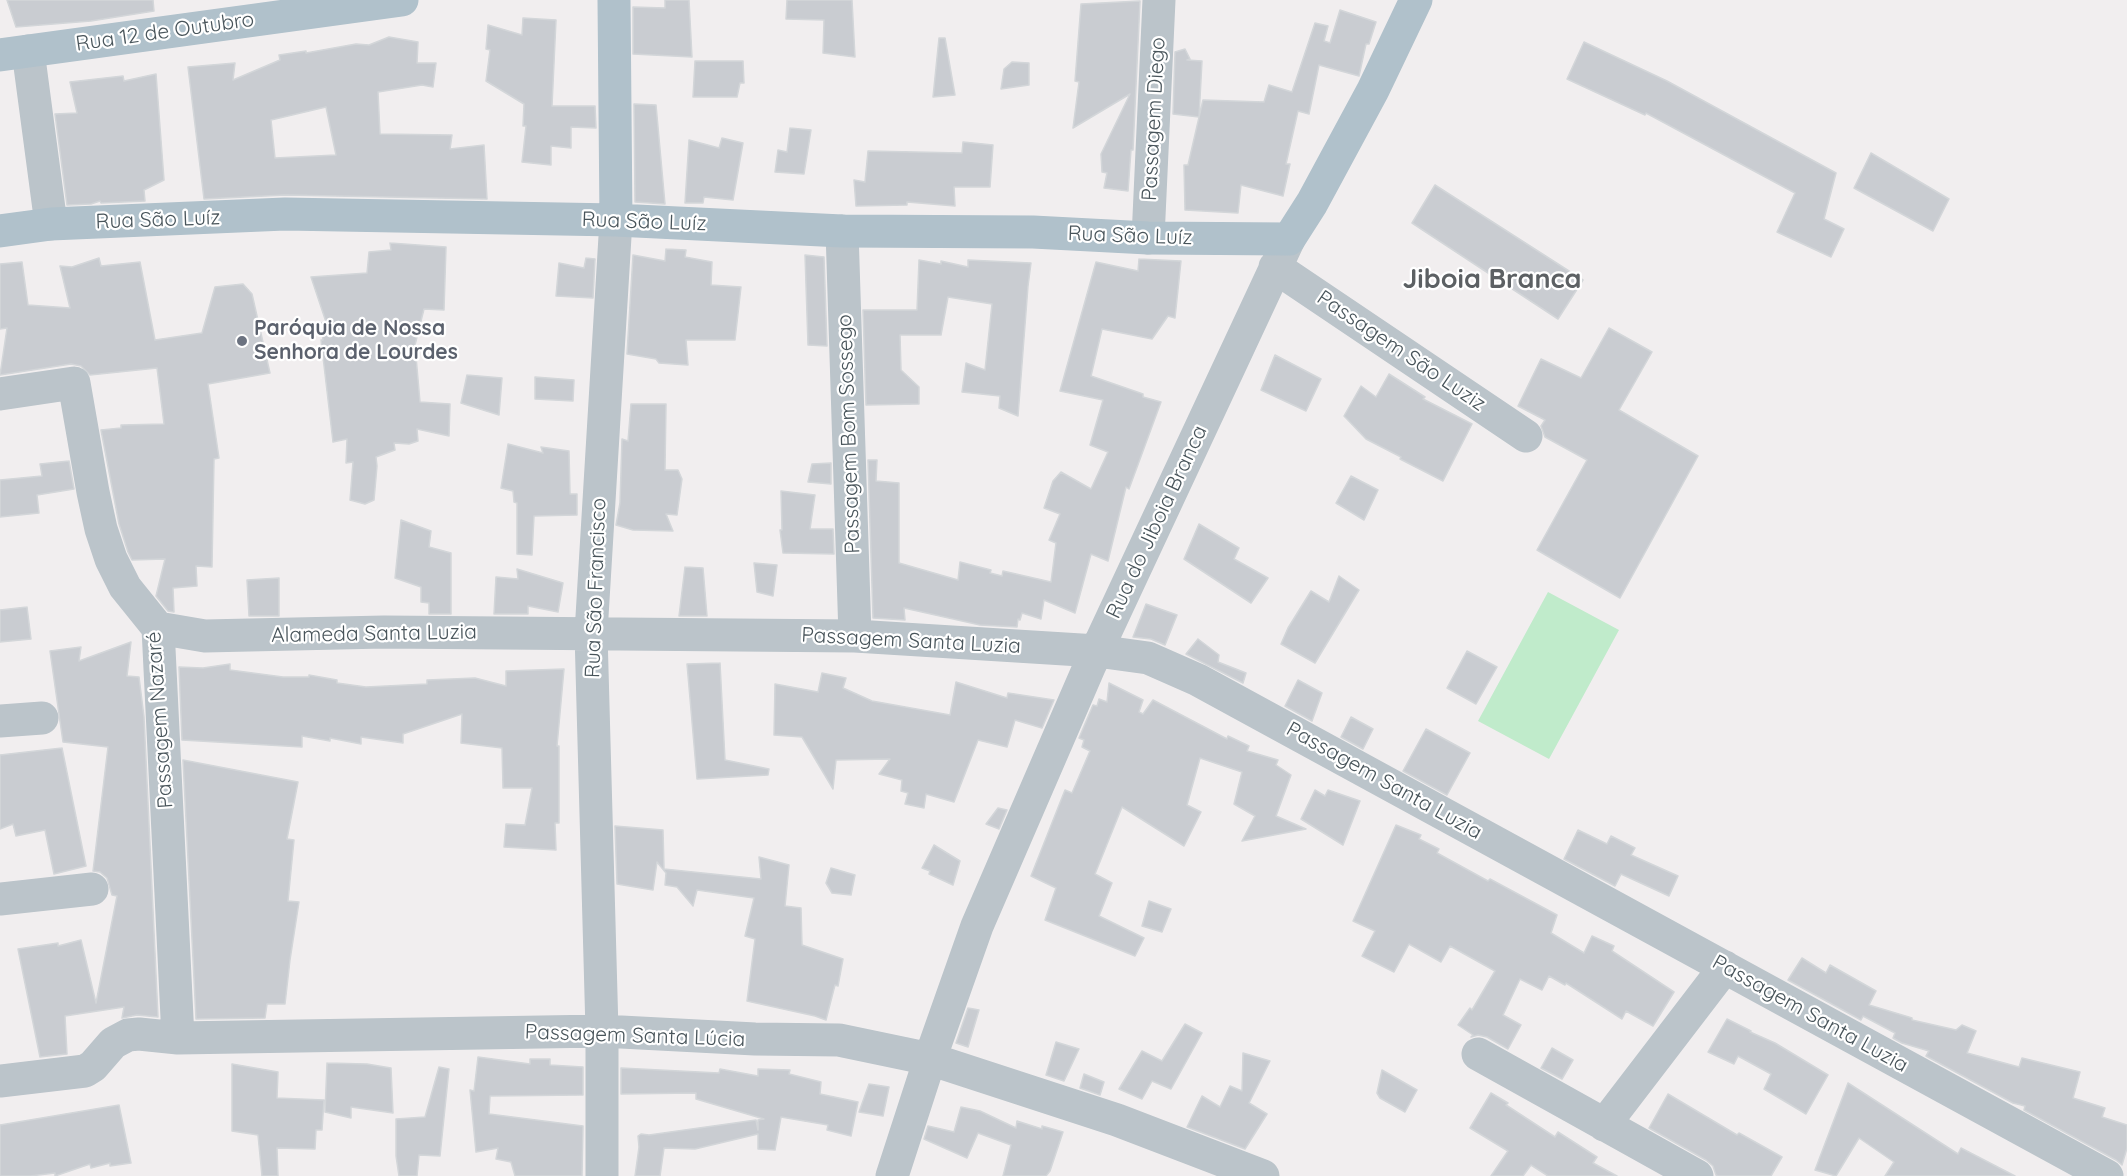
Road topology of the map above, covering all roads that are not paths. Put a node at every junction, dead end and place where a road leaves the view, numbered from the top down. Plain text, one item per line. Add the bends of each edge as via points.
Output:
1 (402, 0) edge
2 (614, 0) edge
3 (1160, 0) edge
4 (1416, 0) edge
5 (14, 53) edge
6 (616, 220) junction
7 (51, 224) junction
8 (0, 231) edge
9 (842, 231) junction
10 (1148, 238) junction
11 (1282, 253) junction
12 (0, 394) edge
13 (1526, 436) dead end
14 (158, 628) junction
15 (591, 633) junction
16 (855, 636) junction
17 (1097, 651) junction
18 (42, 718) dead end
19 (0, 721) edge
20 (92, 889) dead end
21 (0, 899) edge
22 (1725, 967) junction
23 (602, 1032) junction
24 (178, 1038) junction
25 (1478, 1054) dead end
26 (930, 1059) junction
27 (0, 1081) edge
28 (1605, 1125) junction
29 (1229, 1170) edge
30 (602, 1176) edge
31 (892, 1176) edge
32 (1263, 1176) edge
33 (1697, 1176) edge
34 (2107, 1176) edge

1 - 5 main road, Rua 12 de Outubro
2 - 6 main road, Rua São Francisco
3 - 10 street, Passagem Diego
4 - 11 main road, Rua do Jiboia Branca via 1373,90
5 - 7 street
6 - 7 main road, Rua São Luíz via 285,214
6 - 9 main road, Rua São Luíz
6 - 15 street, Rua São Francisco
7 - 8 main road, Rua São Luíz
9 - 10 main road, Rua São Luíz via 1033,232
9 - 16 street, Passagem Bom Sossego
10 - 11 main road, Rua São Luíz
11 - 13 street, Passagem São Luziz
11 - 17 street, Rua do Jiboia Branca
12 - 14 street, Passagem Nazaré via 74,383 93,492 111,559 125,586
14 - 15 street, Alameda Santa Luzia via 204,636
14 - 24 street, Passagem Nazaré
15 - 16 street, Passagem Santa Luzia
15 - 23 street, Rua São Francisco
16 - 17 street, Passagem Santa Luzia
17 - 22 street, Passagem Santa Luzia via 1148,658 1198,680
17 - 26 street, Rua do Jiboia Branca via 976,926
18 - 19 street
20 - 21 street
22 - 28 street
22 - 34 street, Passagem Santa Luzia
23 - 24 street, Passagem Santa Lúcia
23 - 26 street, Passagem Santa Lúcia via 839,1041
23 - 30 street, Rua São Francisco
24 - 27 street, Passagem Santa Lúcia via 128,1035 113,1043 86,1071
25 - 28 street
26 - 29 street, Passagem Santa Lúcia via 1117,1120
26 - 31 street, Rua do Jiboia Branca
28 - 33 street
29 - 32 street, Passagem Santa Lúcia

